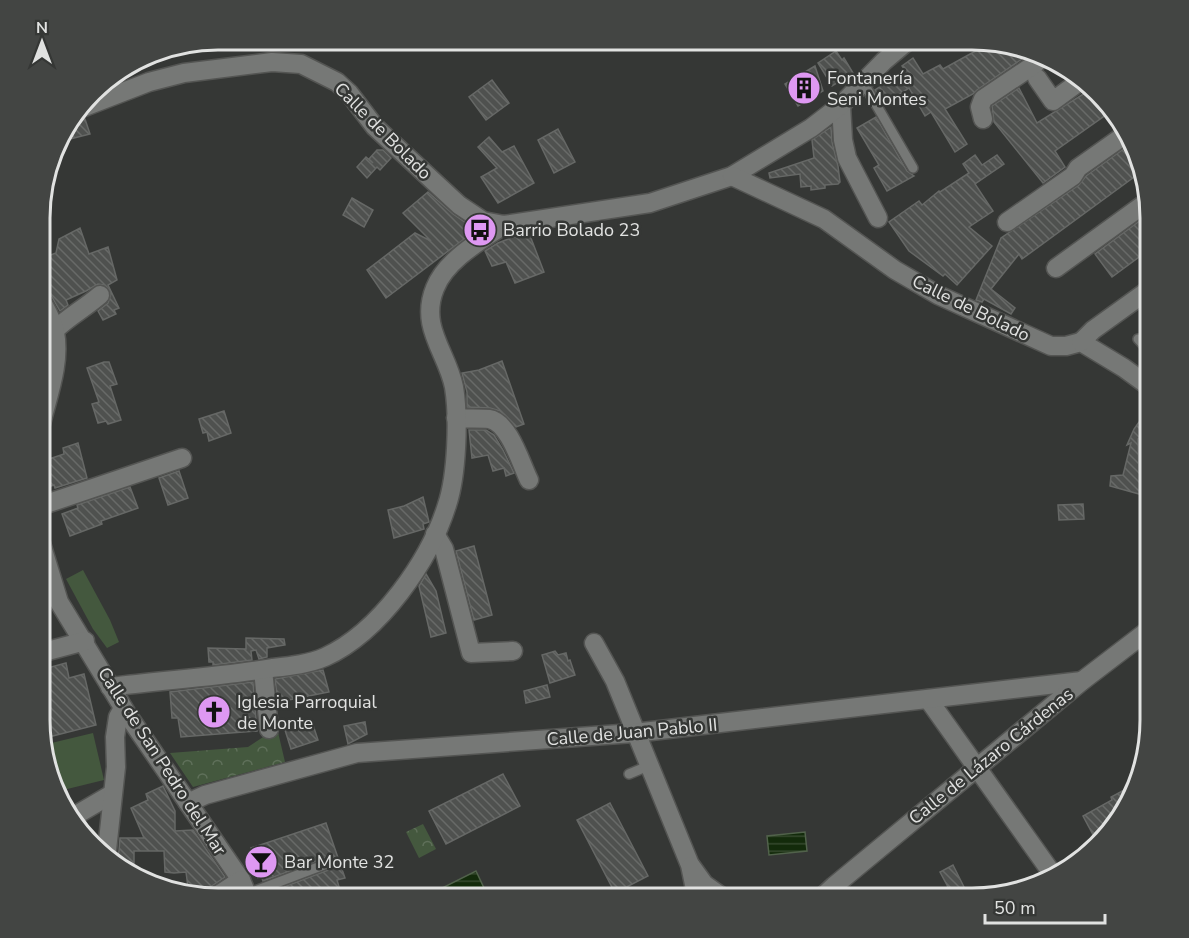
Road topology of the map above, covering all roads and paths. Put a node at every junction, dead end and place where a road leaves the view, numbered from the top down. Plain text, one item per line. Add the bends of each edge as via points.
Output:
1 (898, 50) edge
2 (1034, 61) edge
3 (1037, 78) dead end
4 (863, 82) junction
5 (1074, 85) edge
6 (95, 103) edge
7 (841, 105) junction
8 (983, 119) dead end
9 (1120, 138) edge
10 (913, 168) dead end
11 (732, 176) junction
12 (1139, 208) edge
13 (878, 218) dead end
14 (1007, 222) dead end
15 (504, 225) junction
16 (1056, 268) dead end
17 (100, 295) dead end
18 (1140, 296) edge
19 (50, 319) edge
20 (55, 330) junction
21 (1081, 342) junction
22 (1140, 379) edge
23 (50, 391) edge
24 (456, 418) junction
25 (182, 458) dead end
26 (529, 480) dead end
27 (50, 503) edge
28 (435, 534) junction
29 (50, 573) edge
30 (1139, 637) edge
31 (85, 641) junction
32 (594, 643) dead end
33 (50, 650) edge
34 (513, 651) dead end
35 (263, 670) junction
36 (1082, 681) junction
37 (110, 687) junction
38 (928, 699) junction
39 (123, 708) junction
40 (269, 729) dead end
41 (634, 733) junction
42 (648, 766) junction
43 (976, 769) junction
44 (629, 774) dead end
45 (112, 794) junction
46 (188, 804) junction
47 (78, 814) edge
48 (107, 847) edge
49 (329, 863) dead end
50 (690, 865) junction
51 (1049, 869) edge
52 (834, 886) joint
53 (244, 888) edge
54 (255, 888) edge
55 (694, 888) edge
56 (710, 888) edge
57 (830, 888) edge

1 - 4 street, Calle de Bolado
2 - 8 street via 983,99
3 - 5 street via 1053,101
4 - 7 street, Calle de Bolado
4 - 10 lane
6 - 15 street, Calle de Bolado via 184,73 272,62 301,64 337,82 375,127 459,205 483,221
7 - 11 street, Calle de Bolado
7 - 13 street via 847,158
9 - 14 street
11 - 15 street, Calle de Bolado via 650,203
11 - 21 street, Calle de Bolado via 824,219 895,270 983,317 1051,346
12 - 16 street
15 - 24 street, Calle de Bolado via 470,247 443,274 431,303 430,319 453,384
17 - 20 street
18 - 21 street
19 - 20 street
20 - 23 street via 57,348
21 - 22 street
24 - 26 street via 490,419 497,423 513,443
24 - 28 street, Calle de Bolado via 452,486
25 - 27 street
28 - 34 street via 444,549 471,653
28 - 35 street, Calle de Bolado via 393,601 347,645 324,658
29 - 31 street, Calle de San Pedro del Mar via 59,602
30 - 36 street, Calle de Lázaro Cárdenas
31 - 33 street
31 - 37 street, Calle de San Pedro del Mar
32 - 41 street via 615,681
35 - 37 street, Calle de Bolado
35 - 40 street
36 - 38 street, Calle de Juan Pablo II
36 - 43 street, Calle de Lázaro Cárdenas
37 - 39 street, Calle de San Pedro del Mar
38 - 41 street, Calle de Juan Pablo II
38 - 43 street
39 - 45 street via 116,726
39 - 46 street, Calle de San Pedro del Mar
41 - 42 street
41 - 46 street, Calle de Juan Pablo II via 357,753 205,795
42 - 44 lane
42 - 50 street
43 - 51 street
43 - 52 street, Calle de Lázaro Cárdenas
45 - 47 street
45 - 48 street
46 - 53 street, Calle de San Pedro del Mar
49 - 54 lane
50 - 55 street
50 - 56 street
52 - 57 street, Calle de Lázaro Cárdenas

